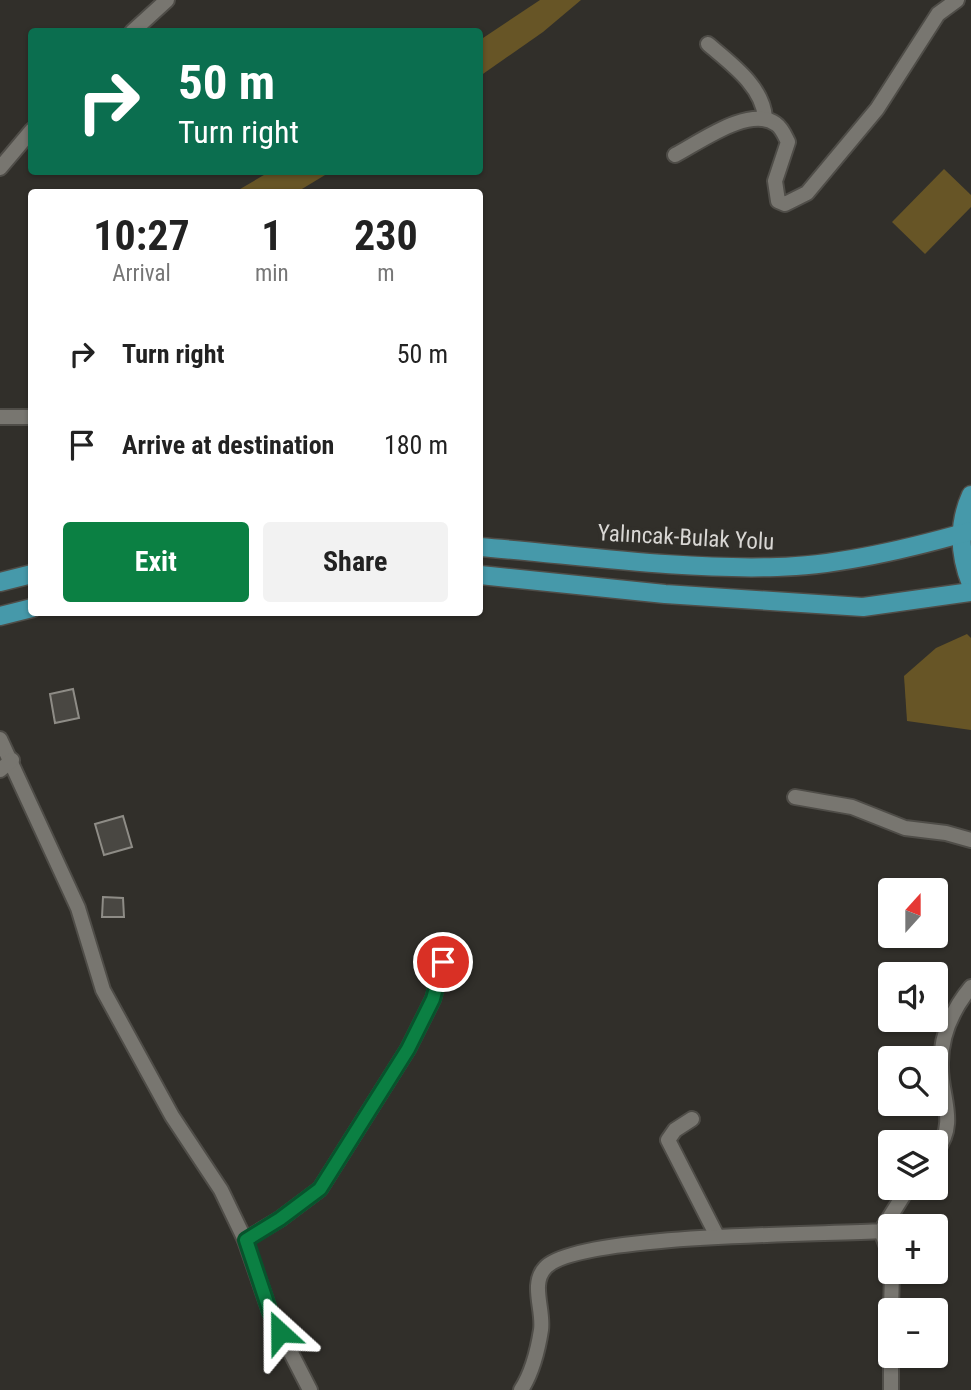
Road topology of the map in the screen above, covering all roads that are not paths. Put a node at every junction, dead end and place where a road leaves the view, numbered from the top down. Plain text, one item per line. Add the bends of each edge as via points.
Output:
1 (167, 0) edge
2 (957, 0) edge
3 (136, 28) edge
4 (708, 44) dead end
5 (765, 118) junction
6 (28, 135) edge
7 (675, 155) dead end
8 (0, 168) edge
9 (28, 417) edge
10 (0, 418) edge
11 (971, 495) edge
12 (966, 532) edge
13 (483, 547) edge
14 (28, 575) edge
15 (483, 575) edge
16 (0, 582) edge
17 (971, 584) edge
18 (971, 592) edge
19 (28, 609) edge
20 (0, 616) edge
21 (0, 739) edge
22 (12, 760) junction
23 (0, 770) edge
24 (795, 797) dead end
25 (971, 841) edge
26 (443, 962) dead end
27 (971, 987) edge
28 (692, 1119) dead end
29 (947, 1130) edge
30 (878, 1231) edge
31 (717, 1236) junction
32 (246, 1240) junction
33 (891, 1368) edge
34 (310, 1390) edge
35 (521, 1390) edge
36 (891, 1390) edge

1 - 3 street
2 - 5 street via 938,14 877,109 807,194 785,204 778,201 775,181 788,142 779,125
4 - 5 street via 745,76
5 - 7 street via 744,119
6 - 8 street
9 - 10 street
11 - 12 main road
12 - 13 main road, Yalıncak-Bulak Yolu via 829,562 780,567
12 - 17 main road via 962,552
14 - 16 main road
15 - 18 main road via 863,607
19 - 20 main road
21 - 22 street
22 - 23 street
22 - 32 street via 78,908 103,990
24 - 25 street via 852,807 905,828
26 - 32 street via 433,999 408,1049 320,1189
27 - 29 street via 953,1008 942,1044
28 - 31 street via 668,1140
30 - 31 street
31 - 35 street via 577,1252 546,1265 538,1278 541,1327
32 - 34 street via 270,1312
33 - 36 street

